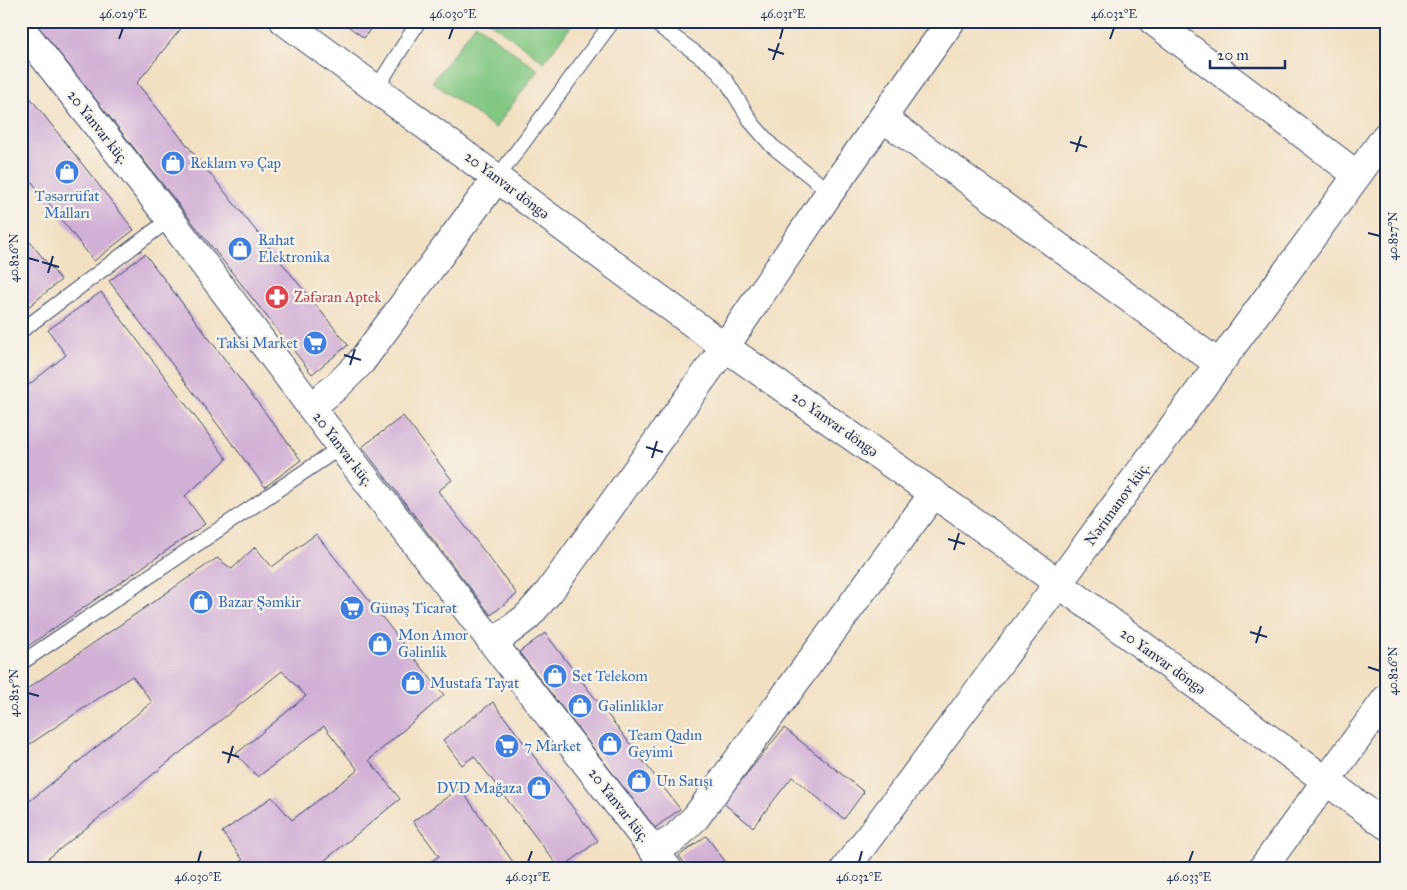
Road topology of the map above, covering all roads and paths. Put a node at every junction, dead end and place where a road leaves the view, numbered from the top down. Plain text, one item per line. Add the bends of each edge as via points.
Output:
1 (284, 21) edge
2 (420, 21) edge
3 (613, 21) edge
4 (652, 21) edge
5 (951, 21) edge
6 (1153, 21) edge
7 (21, 28) edge
8 (376, 89) junction
9 (883, 118) junction
10 (1386, 136) edge
11 (1357, 175) junction
12 (497, 178) junction
13 (830, 192) junction
14 (170, 219) junction
15 (21, 330) edge
16 (725, 346) junction
17 (1219, 364) junction
18 (311, 407) junction
19 (341, 447) junction
20 (934, 493) junction
21 (1058, 584) junction
22 (494, 643) junction
23 (21, 663) edge
24 (1386, 699) edge
25 (1326, 781) junction
26 (1386, 825) edge
27 (661, 860) edge
28 (845, 869) edge
29 (1262, 869) edge

1 - 8 street, 20 Yanvar döngə
2 - 8 lane
3 - 12 lane
4 - 13 lane via 712,65 772,146
5 - 9 street
6 - 11 street
7 - 14 street, 20 Yanvar küç.
8 - 12 street, 20 Yanvar döngə
9 - 13 street
9 - 17 street
10 - 11 street, Nərimanov küç.
11 - 17 street, Nərimanov küç.
12 - 16 street, 20 Yanvar döngə
12 - 18 street via 361,362
13 - 16 street
14 - 15 lane
14 - 18 street, 20 Yanvar küç.
16 - 20 street, 20 Yanvar döngə
16 - 22 street via 549,592 527,617
17 - 21 street, Nərimanov küç.
18 - 19 street, 20 Yanvar küç.
19 - 22 street, 20 Yanvar küç.
19 - 23 lane
20 - 21 street, 20 Yanvar döngə
20 - 27 street
21 - 25 street, 20 Yanvar döngə
21 - 28 street, Nərimanov küç.
22 - 27 street, 20 Yanvar küç.
24 - 25 street
25 - 26 street, 20 Yanvar döngə
25 - 29 street

